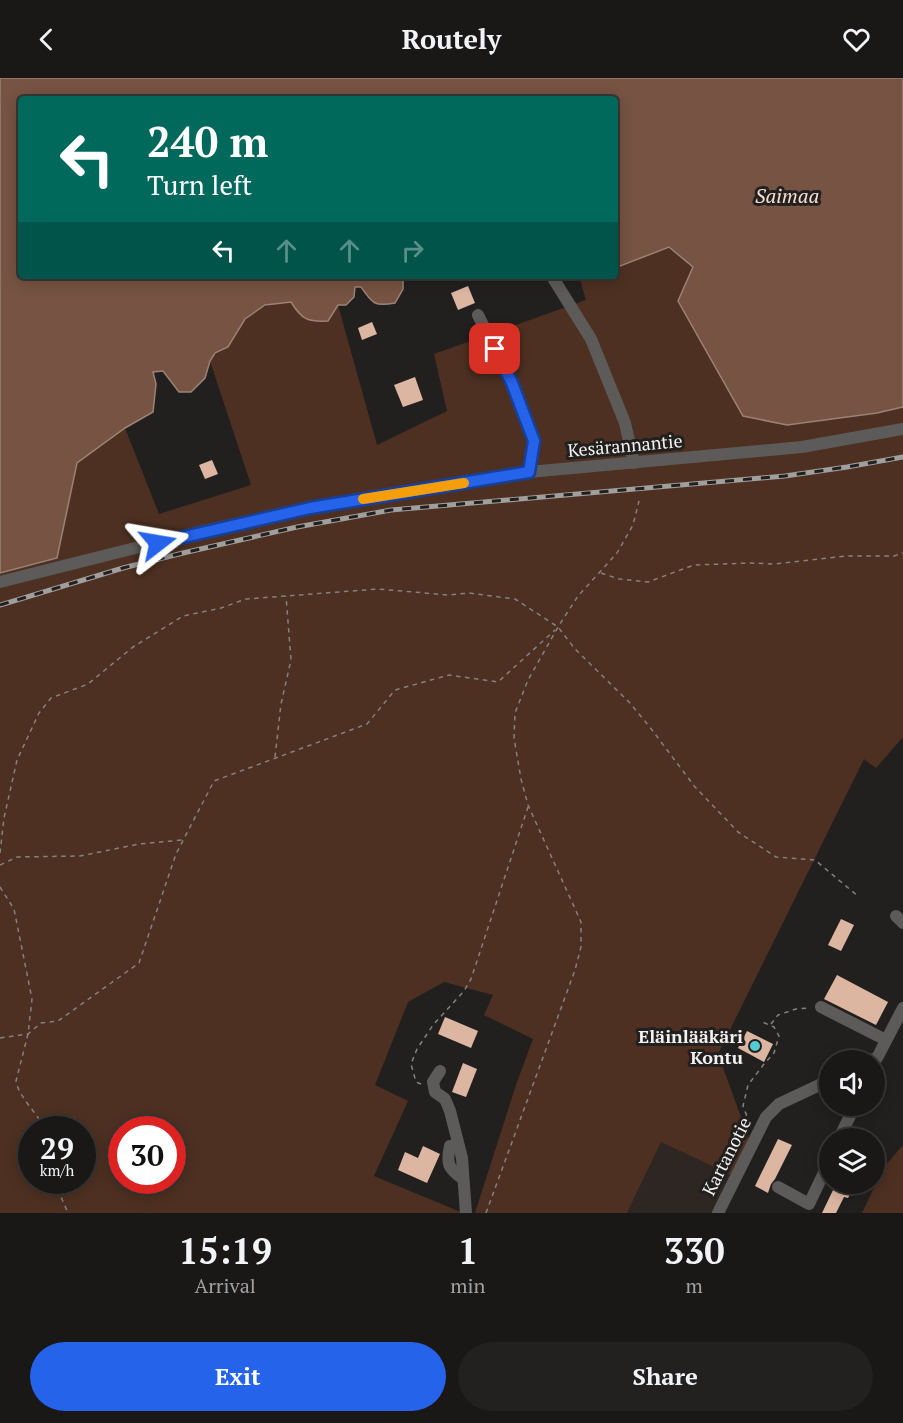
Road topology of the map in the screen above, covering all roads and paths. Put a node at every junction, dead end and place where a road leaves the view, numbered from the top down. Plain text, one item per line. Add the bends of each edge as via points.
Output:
1 (554, 279) edge
2 (478, 315) dead end
3 (903, 429) edge
4 (634, 463) junction
5 (529, 472) junction
6 (639, 501) dead end
7 (903, 553) edge
8 (600, 572) junction
9 (0, 582) edge
10 (286, 596) junction
11 (558, 627) junction
12 (275, 758) junction
13 (528, 805) junction
14 (183, 839) junction
15 (0, 853) edge
16 (0, 865) edge
17 (0, 887) edge
18 (859, 897) dead end
19 (821, 1007) joint
20 (903, 1008) edge
21 (760, 1021) dead end
22 (770, 1025) junction
23 (28, 1034) junction
24 (0, 1038) edge
25 (886, 1040) junction
26 (880, 1050) edge
27 (440, 1071) dead end
28 (819, 1085) edge
29 (435, 1092) junction
30 (38, 1116) edge
31 (754, 1139) junction
32 (819, 1184) edge
33 (778, 1187) dead end
34 (60, 1194) edge
35 (808, 1209) edge
36 (68, 1213) edge
37 (465, 1213) edge
38 (486, 1213) edge
39 (718, 1213) edge

1 - 4 street via 591,339 625,423
2 - 5 street via 512,383 534,441
3 - 4 street, Kesärannantie via 802,447
4 - 5 street, Kesärannantie
5 - 9 street, Kesärannantie via 310,508
6 - 8 path via 633,525
7 - 8 path via 775,564 694,565 648,582
8 - 11 path
10 - 11 path via 378,589 469,593 515,599
10 - 12 path via 291,660
10 - 15 path via 246,599 183,616 133,647 88,684 51,698 39,713 17,760
11 - 12 path via 498,682 449,675 395,690 367,724
11 - 13 path via 528,680 515,714 514,738
11 - 18 path via 649,726 695,787 738,832 776,858 815,860
12 - 14 path via 214,781
13 - 29 path via 471,979 458,1000 433,1025 411,1064 416,1082
13 - 38 path via 581,922 581,947
14 - 16 path via 80,856 17,857
14 - 23 path via 139,963 58,1022 41,1023
17 - 23 path via 14,909 33,999
19 - 22 path via 778,1015
19 - 25 street
20 - 25 street
21 - 22 path
22 - 31 path via 779,1036 774,1053 748,1085 743,1106
23 - 24 path
23 - 30 path via 16,1081
25 - 26 street
27 - 29 street via 433,1082
28 - 31 street, Kartanotie via 779,1104 766,1117
29 - 37 street via 445,1099 450,1111 462,1158
31 - 39 street, Kartanotie
32 - 35 street
33 - 35 street
34 - 36 path

